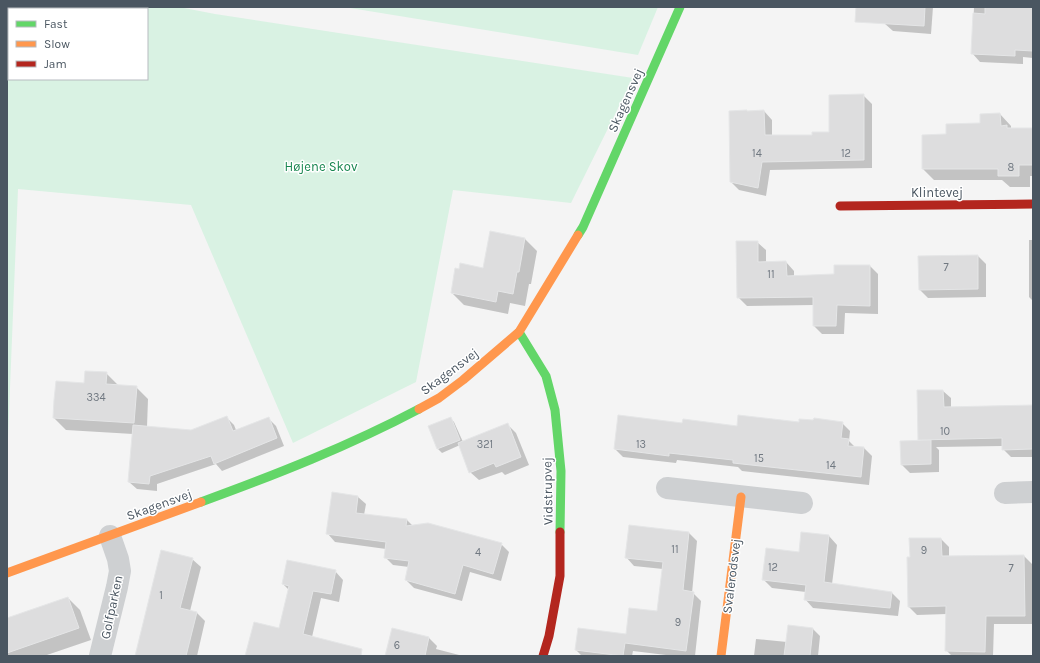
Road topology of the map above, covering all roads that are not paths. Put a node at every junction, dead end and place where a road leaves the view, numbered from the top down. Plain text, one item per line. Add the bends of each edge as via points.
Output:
1 (680, 7) edge
2 (1033, 204) edge
3 (840, 206) dead end
4 (519, 332) junction
5 (667, 488) dead end
6 (1005, 492) dead end
7 (1033, 492) edge
8 (741, 497) junction
9 (802, 503) dead end
10 (110, 536) junction
11 (7, 574) edge
12 (100, 656) edge
13 (543, 656) edge
14 (721, 656) edge

1 - 4 street, Skagensvej via 583,227
2 - 3 street, Klintevej
4 - 10 street, Skagensvej via 439,398 400,419 304,463
4 - 13 street, Vidstrupvej via 546,376 554,410 561,464 560,576
5 - 8 street
6 - 7 street
8 - 9 street
8 - 14 street, Svalerodsvej
10 - 11 street, Skagensvej
10 - 12 street, Golfparken via 120,571

